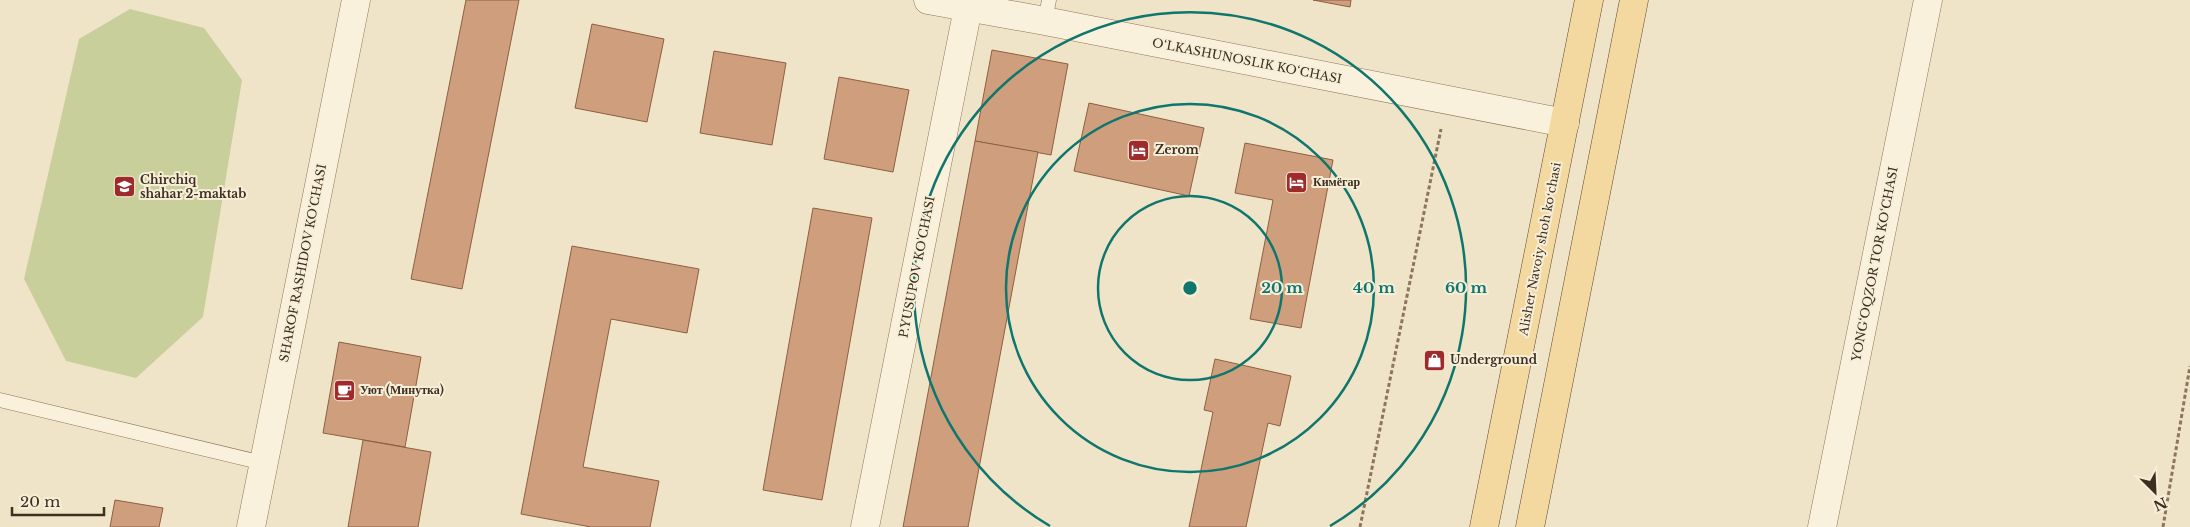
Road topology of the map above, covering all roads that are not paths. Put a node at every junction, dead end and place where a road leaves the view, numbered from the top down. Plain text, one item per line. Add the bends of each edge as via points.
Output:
1 (356, 0) edge
2 (928, 0) edge
3 (1590, 0) edge
4 (1634, 0) edge
5 (1928, 0) edge
6 (968, 8) junction
7 (1047, 10) edge
8 (1565, 123) junction
9 (0, 400) edge
10 (263, 463) junction
11 (251, 527) edge
12 (865, 527) edge
13 (1484, 527) edge
14 (1530, 527) edge
15 (1822, 527) edge

1 - 10 street, SHAROF RASHIDOV KO'CHASI
2 - 6 street, O‘LKASHUNOSLIK KO‘CHASI
3 - 8 main road, Alisher Navoiy shoh koʻchasi
4 - 14 main road
5 - 15 street, YONG‘OQZOR TOR KO‘CHASI
6 - 7 street, O‘LKASHUNOSLIK KO‘CHASI
6 - 12 street, P.YUSUPOV KO'CHASI
7 - 8 street, O‘LKASHUNOSLIK KO‘CHASI via 1447,101
8 - 13 main road, Alisher Navoiy shoh koʻchasi
9 - 10 lane
10 - 11 street, SHAROF RASHIDOV KO'CHASI

